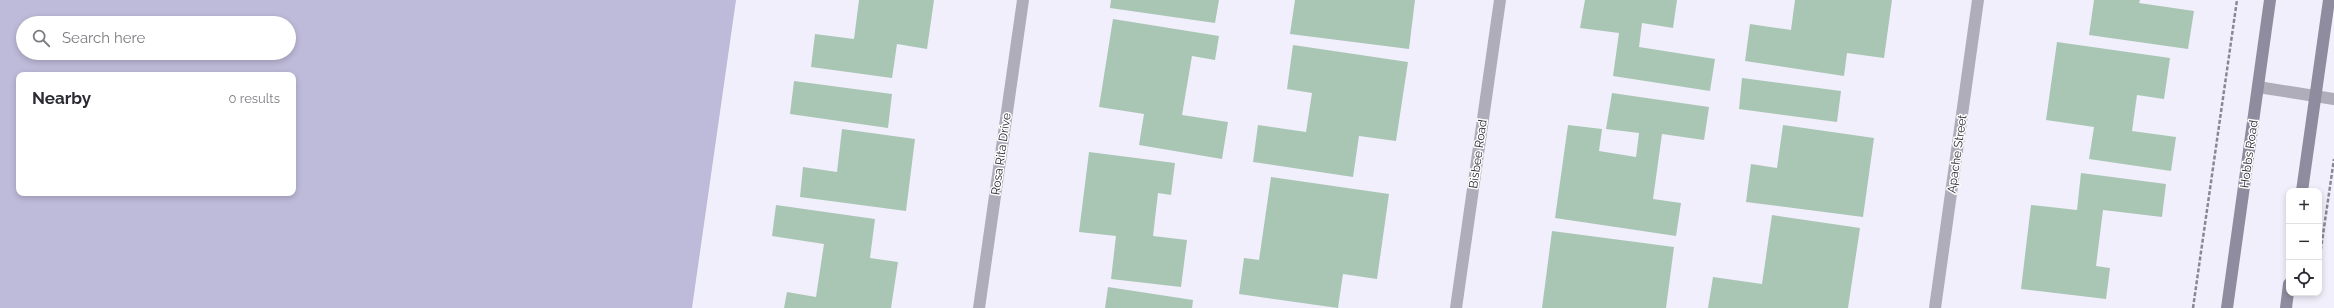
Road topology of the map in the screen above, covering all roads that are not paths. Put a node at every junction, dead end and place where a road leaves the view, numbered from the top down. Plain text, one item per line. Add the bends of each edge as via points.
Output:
1 (1023, 0) edge
2 (1500, 0) edge
3 (1978, 0) edge
4 (2270, 0) edge
5 (2329, 0) edge
6 (2258, 87) junction
7 (2316, 96) junction
8 (2334, 99) edge
9 (2302, 188) edge
10 (2288, 296) edge
11 (979, 308) edge
12 (1456, 308) edge
13 (1935, 308) edge
14 (2227, 308) edge
15 (2286, 308) edge

1 - 11 street, Rosa Rita Drive
2 - 12 street, Bisbee Road
3 - 13 street, Apache Street
4 - 6 street, Hobbs Road
5 - 7 street
6 - 7 street
6 - 14 street, Hobbs Road
7 - 8 street
7 - 9 street
10 - 15 street

